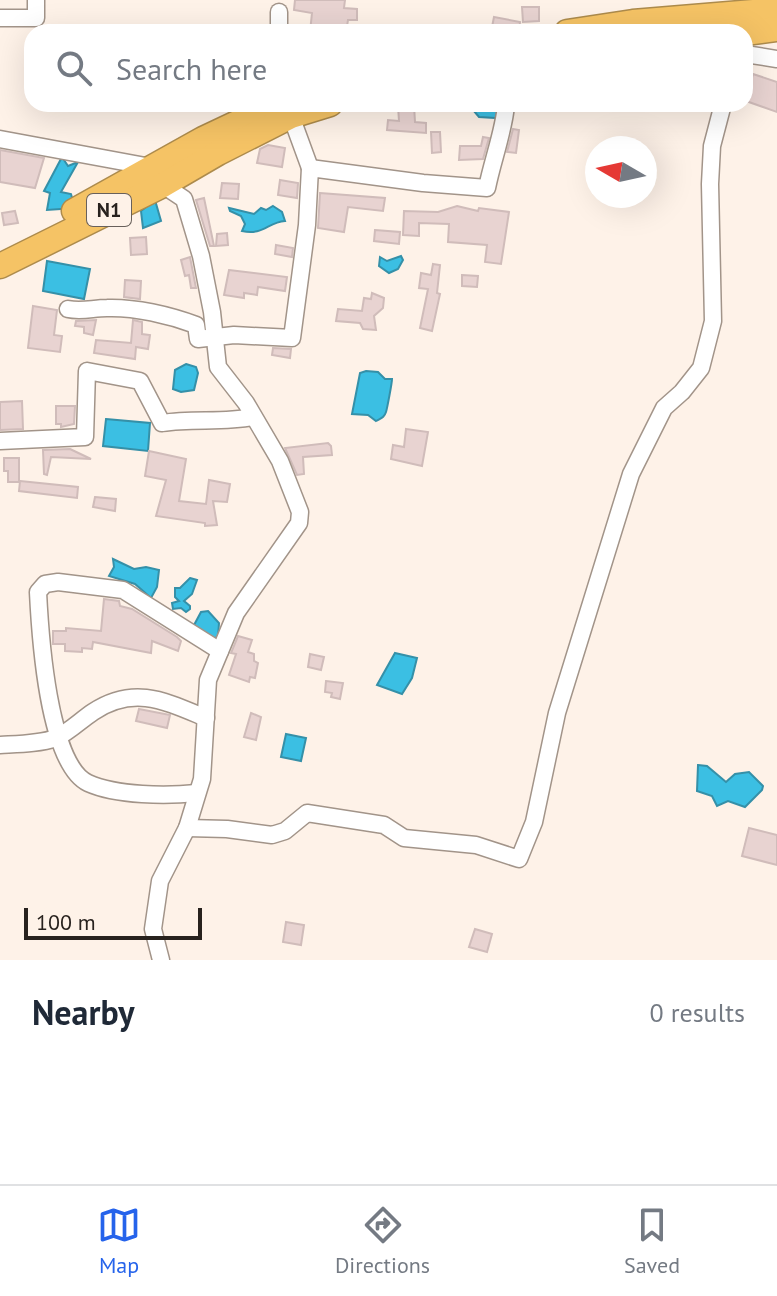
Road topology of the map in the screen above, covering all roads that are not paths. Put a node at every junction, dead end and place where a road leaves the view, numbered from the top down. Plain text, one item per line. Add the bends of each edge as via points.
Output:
1 (36, 0) edge
2 (703, 8) edge
3 (777, 10) edge
4 (279, 12) dead end
5 (0, 18) edge
6 (279, 24) edge
7 (620, 24) edge
8 (777, 29) edge
9 (753, 32) edge
10 (753, 55) edge
11 (777, 59) edge
12 (281, 112) edge
13 (285, 112) edge
14 (505, 112) edge
15 (721, 112) edge
16 (0, 139) edge
17 (310, 168) junction
18 (157, 176) junction
19 (0, 248) edge
20 (0, 266) edge
21 (68, 309) dead end
22 (215, 336) junction
23 (253, 417) junction
24 (0, 441) edge
25 (220, 651) junction
26 (206, 718) junction
27 (58, 737) junction
28 (0, 745) edge
29 (197, 793) junction
30 (187, 828) junction
31 (161, 960) edge

1 - 5 street via 36,18
2 - 3 highway
2 - 7 highway
4 - 6 street
8 - 9 highway
10 - 11 street
12 - 18 highway, N1 via 218,153
13 - 17 street
14 - 17 street via 487,188
15 - 30 street via 710,184 713,321 701,368 664,408 631,474 557,713 534,822 519,859 476,845 404,838 384,825 307,813 272,835
16 - 18 street
17 - 22 street via 292,338
18 - 19 highway, N1
18 - 20 highway, N1
18 - 22 street via 184,199 201,256
21 - 22 street via 106,308 179,318 196,325 198,339
22 - 23 street via 218,367
23 - 24 street via 162,423 140,381 87,371 85,437
23 - 25 street via 280,461 300,512 299,523 236,613
25 - 26 street via 208,680
25 - 27 street via 123,590 45,584 38,592 40,634
26 - 27 street via 157,698 126,697 97,709
26 - 29 street
27 - 28 street
27 - 29 street via 76,773 88,782 163,796
29 - 30 street
30 - 31 street via 160,881 153,929

